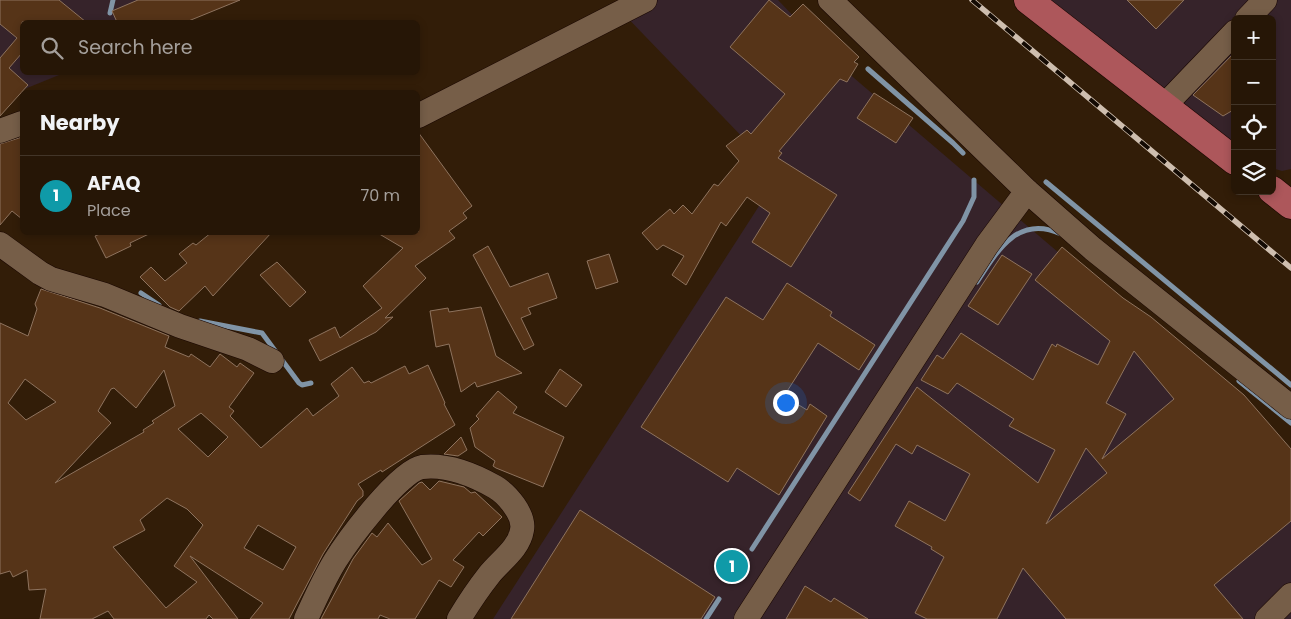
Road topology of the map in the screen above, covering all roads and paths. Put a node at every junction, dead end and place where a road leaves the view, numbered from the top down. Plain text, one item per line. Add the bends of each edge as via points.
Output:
1 (645, 0) edge
2 (830, 0) edge
3 (1028, 0) edge
4 (1265, 0) edge
5 (1251, 15) edge
6 (1231, 36) edge
7 (1164, 106) junction
8 (420, 115) edge
9 (20, 124) edge
10 (0, 131) edge
11 (1231, 158) edge
12 (1027, 191) junction
13 (1276, 193) edge
14 (1291, 205) edge
15 (0, 244) edge
16 (272, 361) dead end
17 (1291, 406) edge
18 (1291, 595) edge
19 (306, 619) edge
20 (459, 619) edge
21 (746, 619) edge
22 (1267, 619) edge

1 - 8 street
2 - 12 street
3 - 7 main road
4 - 5 street
6 - 7 street
7 - 11 main road
9 - 10 street
12 - 17 street via 1093,249
12 - 21 street via 987,246
13 - 14 main road
15 - 16 street via 51,279 105,295 180,326 248,348
18 - 22 street
19 - 20 street via 344,548 381,500 421,467 447,468 470,475 497,488 520,514 523,529 516,547 490,574

